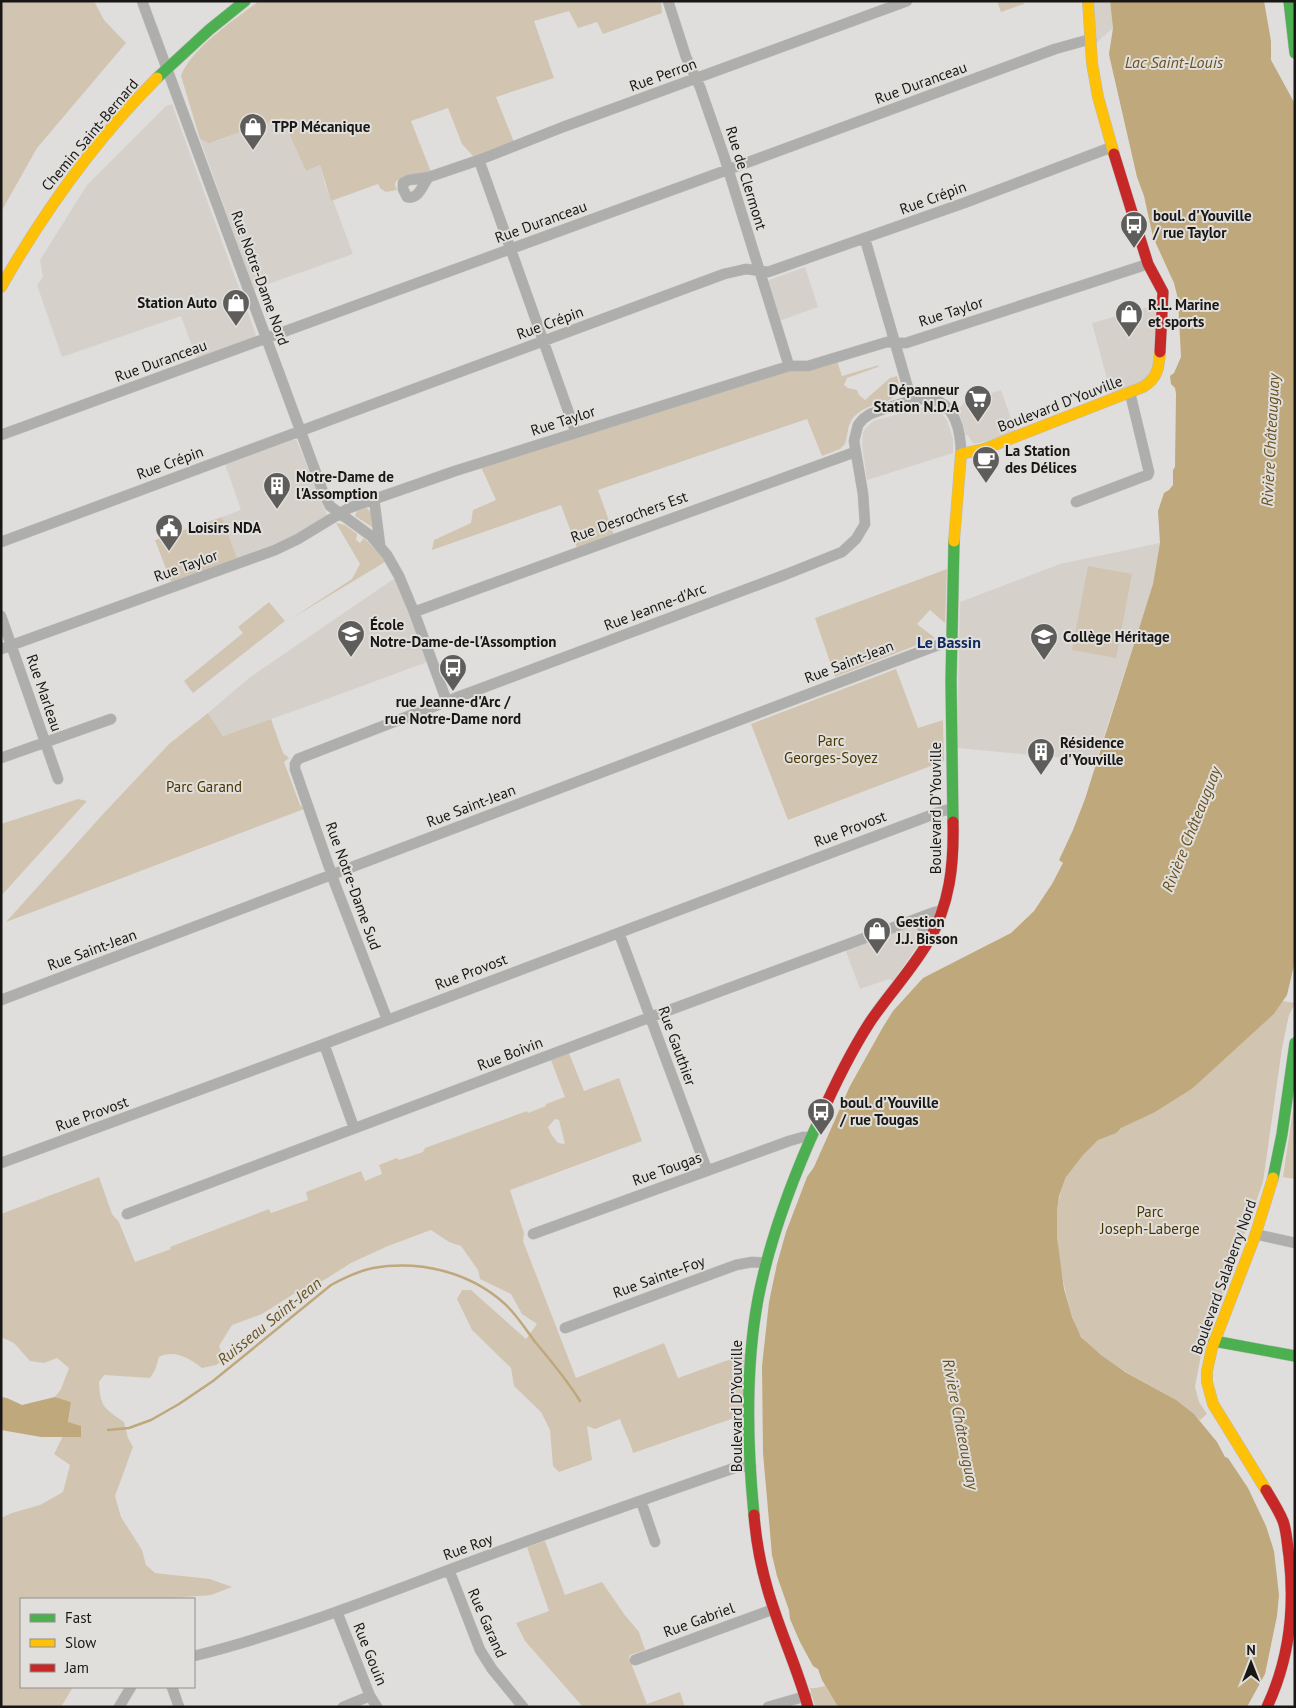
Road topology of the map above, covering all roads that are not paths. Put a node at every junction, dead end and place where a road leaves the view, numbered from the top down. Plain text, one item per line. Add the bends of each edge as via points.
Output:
1 (142, 1) edge
2 (246, 1) edge
3 (668, 1) edge
4 (907, 1) edge
5 (1088, 1) edge
6 (1289, 1) edge
7 (1091, 39) junction
8 (1295, 53) edge
9 (166, 70) junction
10 (696, 79) junction
11 (1112, 147) junction
12 (479, 160) junction
13 (728, 170) junction
14 (429, 177) dead end
15 (865, 238) junction
16 (511, 249) junction
17 (1148, 264) junction
18 (759, 271) junction
19 (1, 287) edge
20 (266, 338) junction
21 (544, 341) junction
22 (896, 344) junction
23 (789, 366) junction
24 (1130, 393) junction
25 (912, 402) junction
26 (300, 431) junction
27 (576, 433) junction
28 (1, 435) edge
29 (855, 452) junction
30 (961, 454) junction
31 (374, 499) junction
32 (1076, 502) dead end
33 (340, 514) junction
34 (1, 542) edge
35 (380, 544) junction
36 (414, 612) junction
37 (1, 616) edge
38 (951, 643) junction
39 (6, 647) edge
40 (447, 702) junction
41 (111, 719) dead end
42 (46, 742) junction
43 (1, 758) edge
44 (296, 762) joint
45 (58, 780) dead end
46 (952, 809) junction
47 (332, 876) junction
48 (943, 910) junction
49 (904, 923) junction
50 (619, 933) junction
51 (932, 937) junction
52 (1, 1000) edge
53 (650, 1017) junction
54 (388, 1019) junction
55 (1295, 1043) edge
56 (324, 1044) junction
57 (354, 1128) junction
58 (812, 1137) junction
59 (1, 1163) edge
60 (707, 1170) junction
61 (127, 1214) dead end
62 (533, 1234) dead end
63 (1255, 1234) junction
64 (1295, 1243) edge
65 (766, 1263) junction
66 (565, 1328) dead end
67 (1214, 1342) junction
68 (1295, 1356) edge
69 (751, 1466) junction
70 (641, 1501) junction
71 (655, 1542) dead end
72 (1292, 1542) edge
73 (449, 1570) junction
74 (774, 1610) junction
75 (337, 1612) junction
76 (1291, 1653) edge
77 (195, 1656) edge
78 (635, 1660) dead end
79 (130, 1688) edge
80 (172, 1688) edge
81 (370, 1696) junction
82 (807, 1701) edge
83 (118, 1707) edge
84 (179, 1707) edge
85 (343, 1707) edge
86 (377, 1707) edge
87 (523, 1707) edge
88 (768, 1707) edge
89 (1267, 1707) edge

1 - 9 street, Rue Notre-Dame Nord
2 - 9 street, Chemin Saint-Bernard
3 - 10 street, Rue de Clermont
4 - 10 street, Rue Perron
5 - 7 street, Boulevard D'Youville
6 - 8 street
7 - 11 street, Boulevard D'Youville via 1095,82
7 - 13 street, Rue Duranceau via 1055,49
9 - 19 street, Chemin Saint-Bernard via 117,122 69,181
9 - 20 street, Rue Notre-Dame Nord
10 - 12 street, Rue Perron
10 - 13 street, Rue de Clermont
11 - 15 street, Rue Crépin
11 - 17 street, Boulevard D'Youville
12 - 14 street, Rue Perron
12 - 16 street
13 - 16 street, Rue Duranceau
13 - 18 street, Rue de Clermont
15 - 18 street, Rue Crépin via 768,272
15 - 22 street
16 - 20 street, Rue Duranceau
16 - 21 street
17 - 22 street, Rue Taylor
17 - 24 street, Boulevard D'Youville via 1163,292 1160,359 1155,379
18 - 21 street, Rue Crépin via 746,269 724,274
18 - 23 street, Rue de Clermont
20 - 26 street, Rue Notre-Dame Nord
20 - 28 street, Rue Duranceau
21 - 26 street, Rue Crépin
21 - 27 street
22 - 23 street, Rue Taylor via 887,342 808,366
22 - 25 street
23 - 27 street, Rue Taylor
24 - 30 street, Boulevard D'Youville via 984,449
24 - 32 street via 1148,475
25 - 29 street, Rue Jeanne-d'Arc via 862,420 854,436
25 - 30 street, Rue Jeanne-d'Arc via 931,399 946,406 958,427
26 - 33 street, Rue Notre-Dame Nord via 329,504
26 - 34 street, Rue Crépin
27 - 31 street, Rue Taylor
29 - 36 street, Rue Desrochers Est
29 - 40 street, Rue Jeanne-d'Arc via 865,524 847,548 787,574
30 - 38 street, Boulevard D'Youville
31 - 33 street, Rue Taylor
31 - 35 street, Rue Notre-Dame Nord
33 - 35 street, Rue Notre-Dame Nord
33 - 39 street, Rue Taylor via 275,550
35 - 36 street, Rue Notre-Dame Nord via 399,576
36 - 40 street, Rue Notre-Dame Nord
37 - 39 street, Rue Marleau
38 - 46 street, Boulevard D'Youville
38 - 47 street, Rue Saint-Jean via 920,651
39 - 42 street, Rue Marleau
40 - 44 street, Rue Jeanne-d'Arc via 305,755
41 - 42 street
42 - 43 street
42 - 45 street, Rue Marleau
44 - 47 street, Rue Notre-Dame Sud via 297,774
46 - 48 street, Boulevard D'Youville via 952,863
46 - 50 street, Rue Provost
47 - 52 street, Rue Saint-Jean
47 - 54 street, Rue Notre-Dame Sud
48 - 49 street, Rue Boivin
48 - 51 street, Boulevard D'Youville
49 - 51 street via 920,924
49 - 53 street, Rue Boivin
50 - 53 street, Rue Gauthier
50 - 54 street, Rue Provost
51 - 58 street, Boulevard D'Youville via 866,1028
53 - 57 street, Rue Boivin
53 - 60 street, Rue Gauthier
54 - 56 street, Rue Provost
55 - 63 street, Boulevard Salaberry Nord via 1275,1170
56 - 57 street
56 - 59 street, Rue Provost
57 - 61 street, Rue Boivin
58 - 60 street, Rue Tougas via 789,1140
58 - 65 street, Boulevard D'Youville via 784,1203
60 - 62 street, Rue Tougas
63 - 64 street
63 - 67 street, Boulevard Salaberry Nord
65 - 66 street, Rue Sainte-Foy via 736,1265
65 - 69 street, Boulevard D'Youville via 751,1356
67 - 68 street
67 - 72 street, Boulevard Salaberry Nord via 1207,1374 1210,1399 1273,1502
69 - 70 street, Rue Roy via 736,1467
69 - 74 street, Boulevard D'Youville via 758,1548
70 - 71 street
70 - 73 street, Rue Roy
72 - 76 street, Boulevard Salaberry Nord
73 - 75 street, Rue Roy
73 - 87 street, Rue Garand via 483,1655
74 - 78 street, Rue Gabriel
74 - 82 street, Boulevard D'Youville
75 - 77 street, Rue Roy
75 - 81 street, Rue Gouin
76 - 89 street, Boulevard Salaberry Nord
79 - 83 street
80 - 84 street
81 - 85 street
81 - 86 street, Rue Gouin
82 - 88 street

